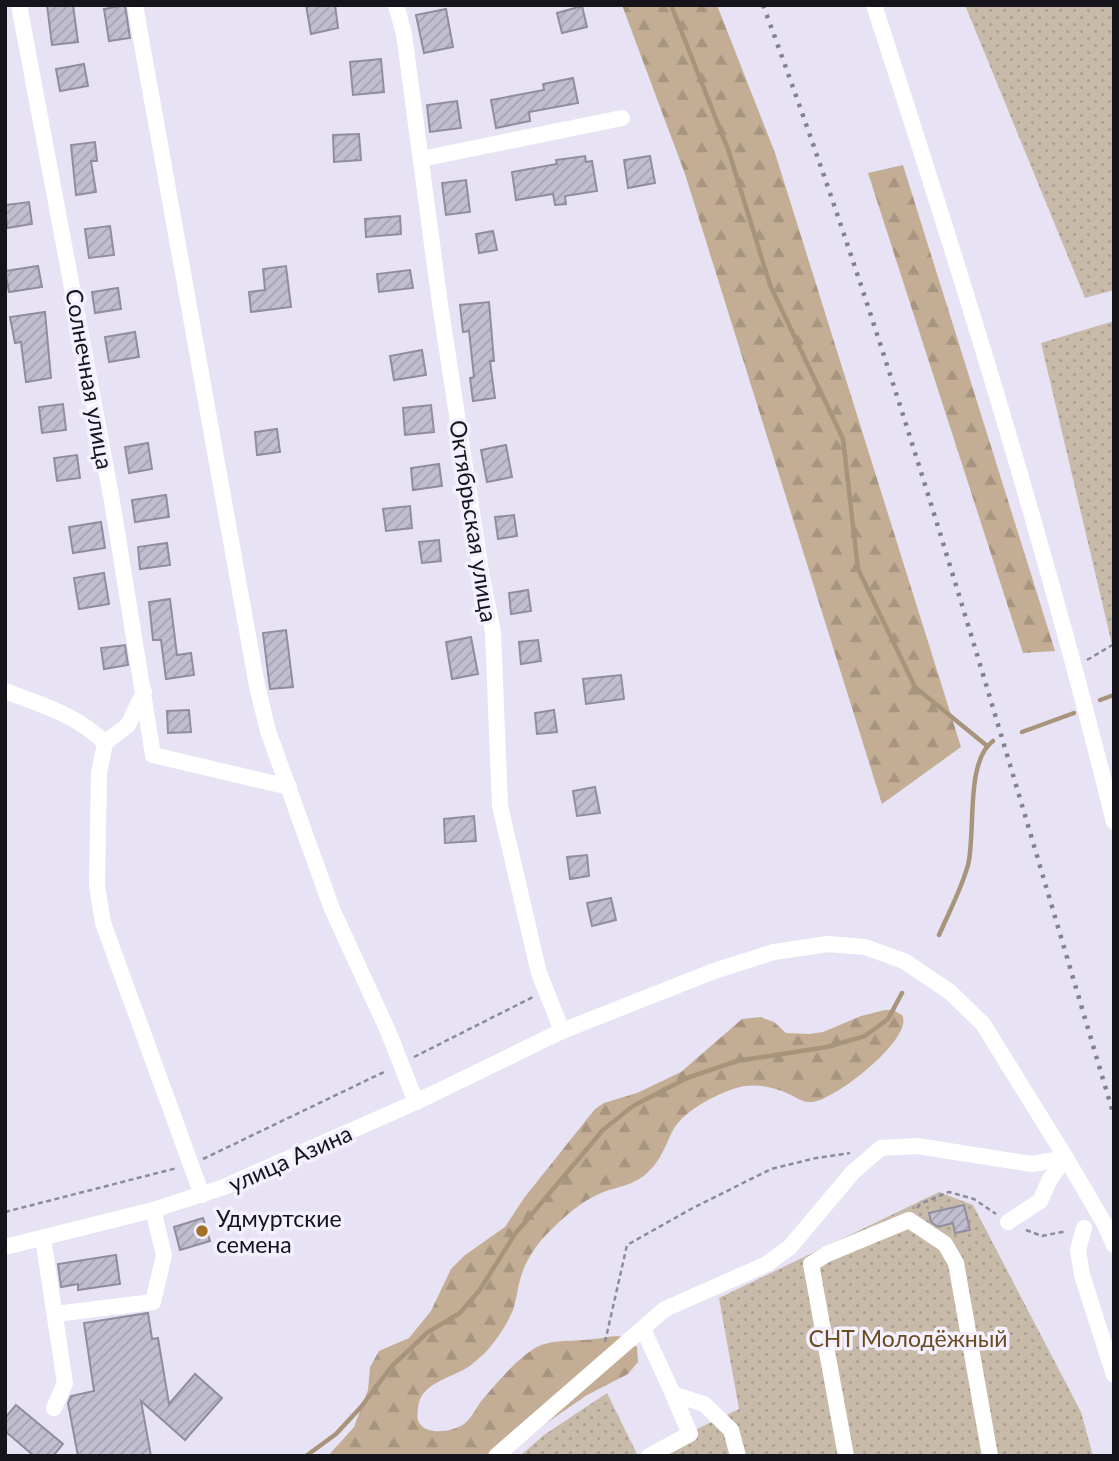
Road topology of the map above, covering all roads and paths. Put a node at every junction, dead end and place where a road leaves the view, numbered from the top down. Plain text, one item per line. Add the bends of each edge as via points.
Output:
1 (19, 5) edge
2 (135, 5) edge
3 (396, 5) edge
4 (874, 5) edge
5 (622, 118) dead end
6 (421, 159) junction
7 (1114, 644) edge
8 (1075, 668) junction
9 (5, 691) edge
10 (144, 692) junction
11 (105, 743) junction
12 (289, 788) junction
13 (1114, 822) edge
14 (546, 991) junction
15 (562, 1031) junction
16 (401, 1064) junction
17 (416, 1102) junction
18 (855, 1152) dead end
19 (1066, 1158) junction
20 (191, 1165) junction
21 (202, 1195) junction
22 (153, 1210) junction
23 (5, 1212) edge
24 (1008, 1222) dead end
25 (1084, 1228) dead end
26 (43, 1238) junction
27 (1114, 1245) edge
28 (5, 1247) edge
29 (790, 1247) junction
30 (811, 1264) junction
31 (55, 1314) junction
32 (643, 1329) junction
33 (605, 1362) junction
34 (1114, 1375) edge
35 (673, 1394) junction
36 (54, 1408) dead end
37 (496, 1456) edge
38 (649, 1456) edge
39 (738, 1456) edge
40 (846, 1456) edge
41 (990, 1456) edge

1 - 10 street, Солнечная улица
2 - 12 street via 257,685
3 - 6 street, Октябрьская улица
4 - 8 street via 957,260
5 - 6 street
6 - 14 street, Октябрьская улица via 493,632 500,806
7 - 8 path
8 - 13 street
9 - 11 street via 78,720
10 - 11 street via 128,725
10 - 12 street, Солнечная улица via 153,755
11 - 20 street via 99,773 97,886 103,923
12 - 16 street via 332,909
14 - 15 street, Октябрьская улица
14 - 16 path
15 - 17 street, улица Азина
15 - 19 street, улица Азина via 774,952 828,944 865,947 904,961 950,992 983,1024
16 - 17 street
16 - 20 path
17 - 21 street, улица Азина
18 - 33 path via 772,1169 627,1245 604,1347
19 - 24 street via 1040,1201
19 - 27 street, улица Азина
19 - 29 street via 1032,1164 917,1146 881,1149 853,1172
20 - 21 street
20 - 23 path
21 - 22 street, улица Азина
22 - 26 street, улица Азина
22 - 31 street via 164,1255 153,1301
25 - 34 street via 1078,1250 1082,1275
26 - 28 street, улица Азина
26 - 31 street
29 - 30 street
29 - 32 street via 767,1264 665,1309
30 - 40 street
30 - 41 street via 909,1220 945,1244 956,1264
31 - 36 street via 65,1382
32 - 33 street
32 - 35 street
33 - 37 street
35 - 38 street via 691,1434
35 - 39 street via 704,1404 732,1430

